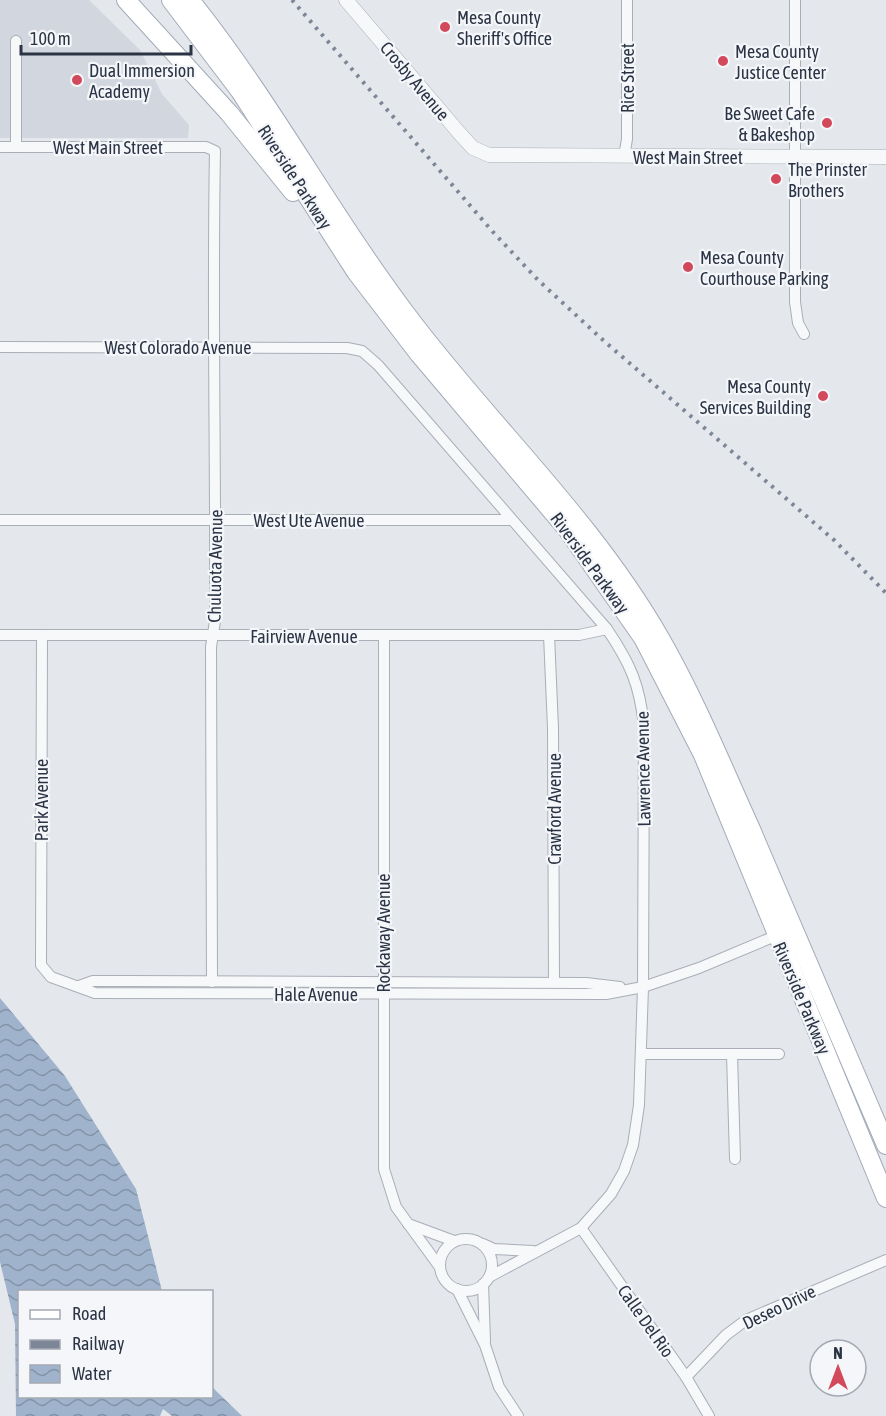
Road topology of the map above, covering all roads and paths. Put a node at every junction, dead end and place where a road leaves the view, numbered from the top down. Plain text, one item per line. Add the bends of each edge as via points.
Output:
1 (126, 0) edge
2 (171, 0) edge
3 (190, 0) edge
4 (346, 0) edge
5 (627, 0) edge
6 (795, 0) edge
7 (16, 41) dead end
8 (0, 147) edge
9 (16, 147) junction
10 (215, 151) joint
11 (489, 155) joint
12 (624, 157) junction
13 (795, 157) junction
14 (886, 157) edge
15 (356, 272) junction
16 (804, 334) dead end
17 (0, 347) edge
18 (215, 347) junction
19 (355, 348) joint
20 (0, 520) edge
21 (216, 520) junction
22 (509, 520) junction
23 (607, 629) junction
24 (0, 635) edge
25 (42, 635) junction
26 (213, 635) junction
27 (549, 635) junction
28 (384, 636) junction
29 (794, 928) junction
30 (775, 936) junction
31 (41, 965) joint
32 (212, 982) junction
33 (554, 982) junction
34 (79, 986) junction
35 (643, 987) junction
36 (382, 988) junction
37 (626, 988) junction
38 (641, 1054) junction
39 (732, 1054) junction
40 (779, 1054) dead end
41 (886, 1145) edge
42 (735, 1159) dead end
43 (886, 1198) edge
44 (407, 1224) junction
45 (581, 1228) junction
46 (454, 1240) junction
47 (481, 1243) junction
48 (536, 1251) junction
49 (886, 1260) edge
50 (439, 1266) junction
51 (486, 1281) junction
52 (457, 1290) junction
53 (485, 1345) junction
54 (686, 1377) junction
55 (518, 1416) edge
56 (709, 1416) edge

1 - 15 main road via 229,113
2 - 15 main road, Riverside Parkway via 240,91
3 - 29 main road, Riverside Parkway via 255,87 390,293 437,355 572,512 641,607 705,723
4 - 11 street, Crosby Avenue via 461,135 473,148
5 - 12 street, Rice Street
6 - 13 street
7 - 9 street
8 - 9 street, West Main Street
9 - 10 street, West Main Street via 206,147
10 - 18 street, Chuluota Avenue
11 - 12 street, West Main Street
12 - 13 street, West Main Street
13 - 14 street, West Main Street
13 - 16 street via 795,302
15 - 30 main road, Riverside Parkway via 419,354 567,528 643,638 703,755
17 - 18 street, West Colorado Avenue
18 - 19 street, West Colorado Avenue
18 - 21 street, Chuluota Avenue
19 - 22 street, Lawrence Avenue via 378,366
20 - 21 street, West Ute Avenue
21 - 22 street, West Ute Avenue
21 - 26 street, Chuluota Avenue
22 - 23 street, Lawrence Avenue
23 - 27 street, Fairview Avenue via 579,635
23 - 35 street, Lawrence Avenue via 634,675 644,726
24 - 25 street, Fairview Avenue
25 - 26 street, Fairview Avenue
25 - 31 street, Park Avenue
26 - 28 street, Fairview Avenue
26 - 32 street, Chuluota Avenue
27 - 28 street, Fairview Avenue
27 - 33 street, Crawford Avenue
28 - 36 street, Rockaway Avenue
29 - 30 street, Hale Avenue
29 - 41 main road, Riverside Parkway
30 - 35 street, Hale Avenue
30 - 43 main road, Riverside Parkway
31 - 34 street, Hale Avenue via 51,977
32 - 34 street, Hale Avenue via 93,981
32 - 36 street, Hale Avenue
33 - 36 street, Hale Avenue
33 - 37 street, Hale Avenue
34 - 36 street, Hale Avenue via 95,993
35 - 37 street, Hale Avenue
35 - 38 street, Lawrence Avenue
36 - 37 street, Hale Avenue via 606,994
36 - 44 street, Rockaway Avenue via 384,1169 396,1208
38 - 39 street
38 - 45 street, Lawrence Avenue via 637,1121 629,1158 611,1194
39 - 40 street
39 - 42 street
44 - 46 street
44 - 50 street, Rockaway Avenue
45 - 48 street, Lawrence Avenue
45 - 54 street, Calle Del Rio
46 - 47 street via 464,1238
46 - 50 street via 441,1256
47 - 48 street, Lawrence Avenue via 494,1249
47 - 51 street via 492,1259
48 - 51 street, Lawrence Avenue
49 - 54 street, Deseo Drive via 746,1320
50 - 52 street via 448,1284
51 - 52 street via 466,1291
51 - 53 street
52 - 53 street
53 - 55 street via 499,1387
54 - 56 street, Calle Del Rio

